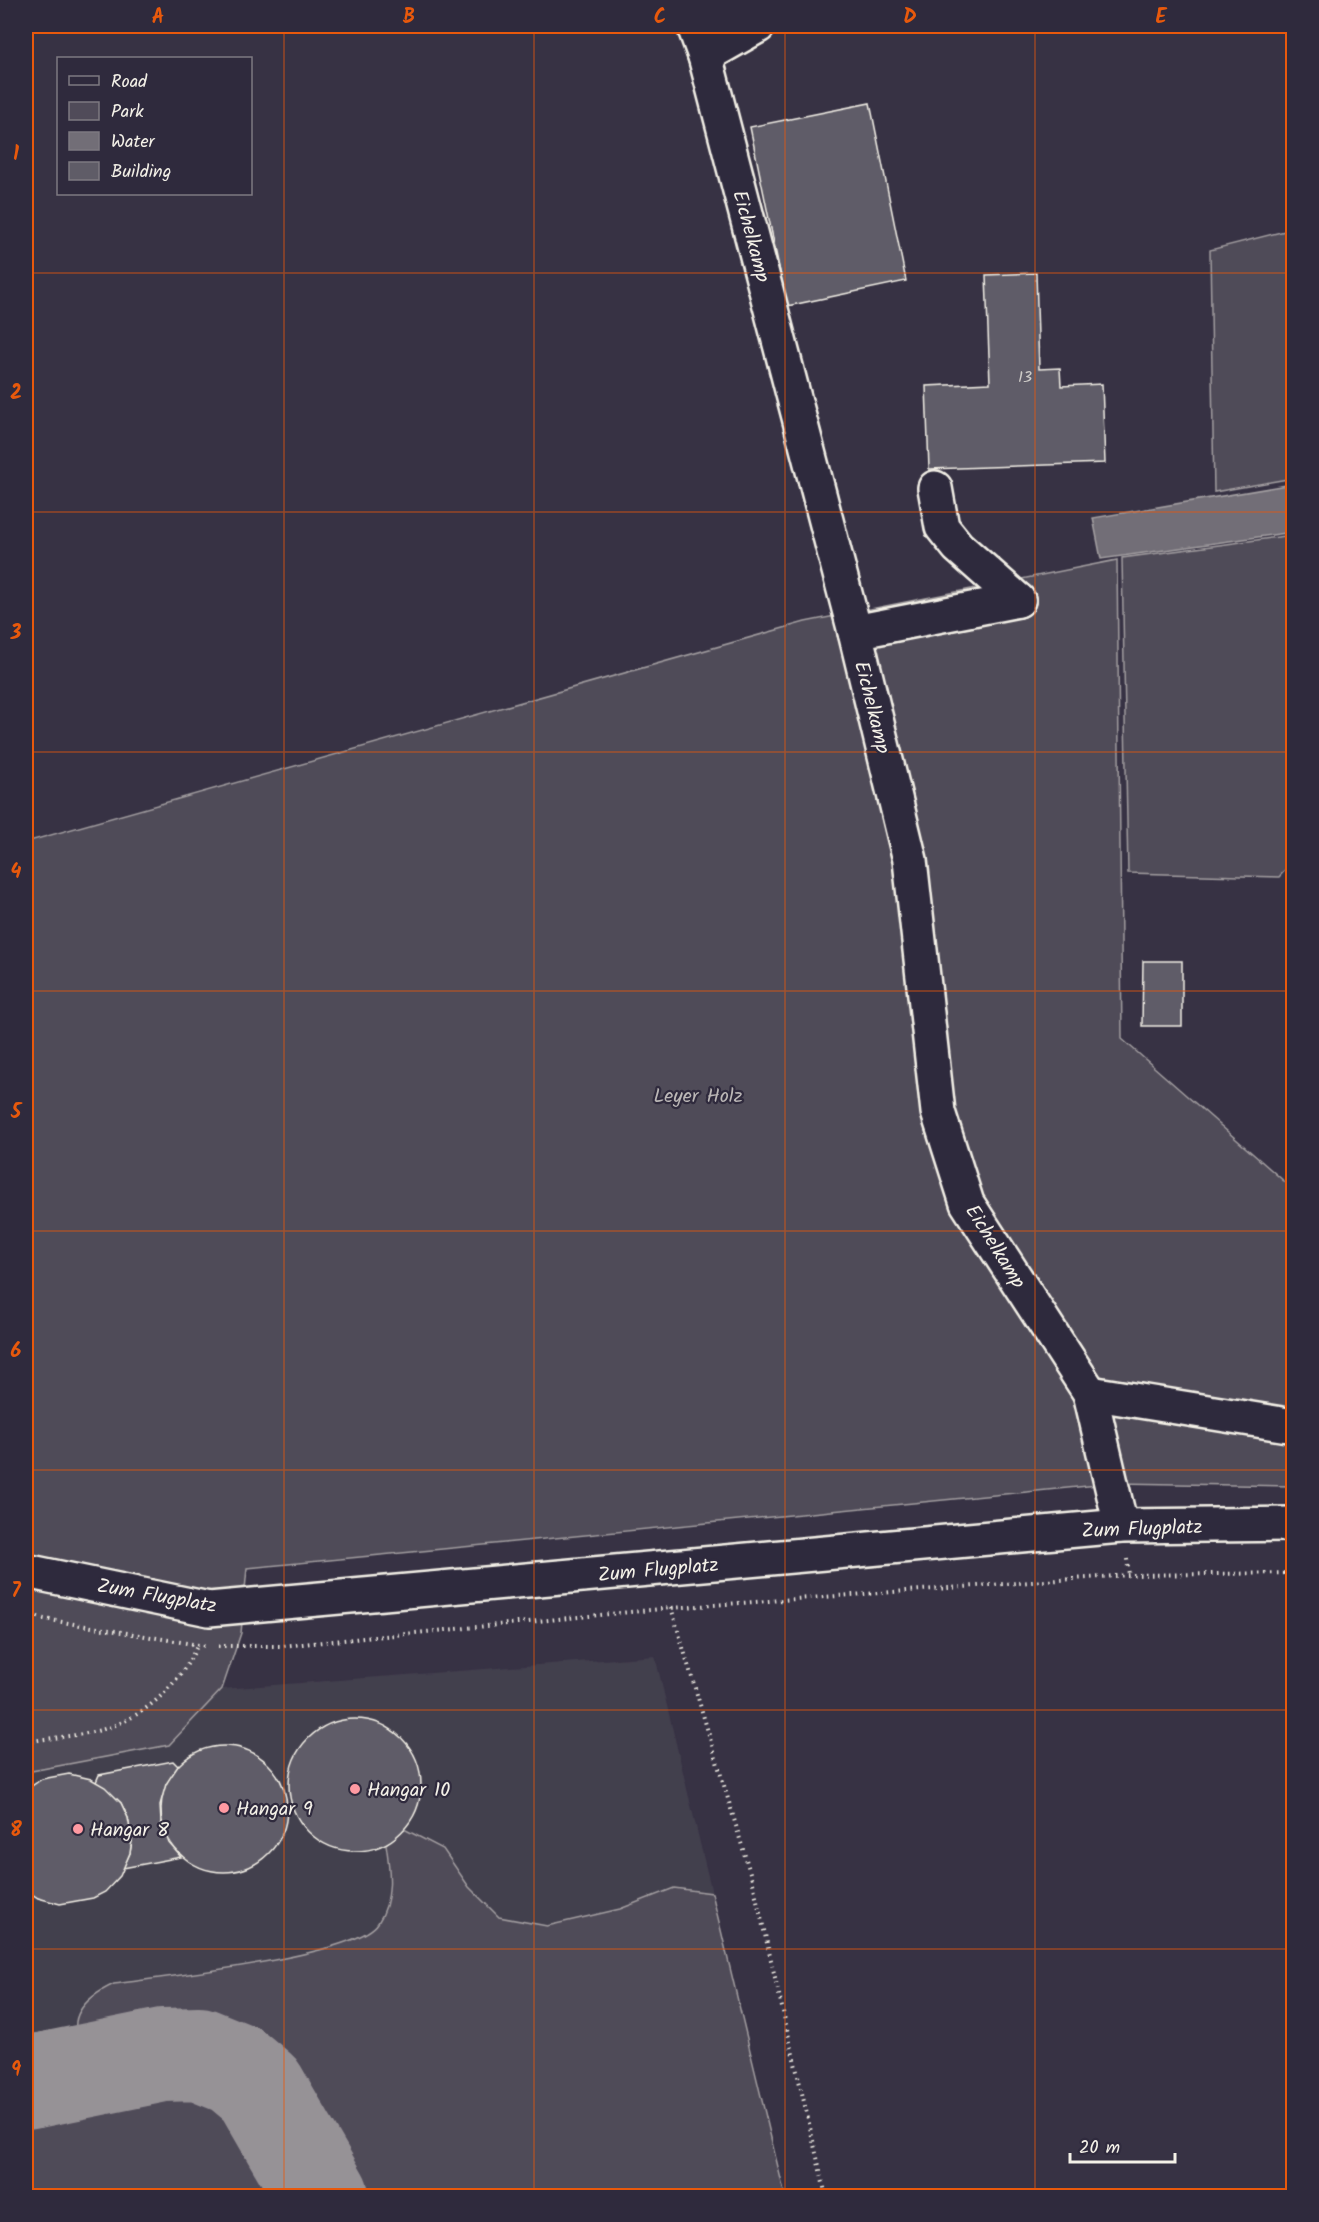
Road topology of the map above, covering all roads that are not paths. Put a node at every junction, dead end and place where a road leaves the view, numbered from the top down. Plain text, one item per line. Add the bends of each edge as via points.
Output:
1 (694, 26) edge
2 (758, 26) edge
3 (705, 56) junction
4 (935, 488) dead end
5 (855, 632) junction
6 (1090, 1393) junction
7 (1293, 1426) edge
8 (1293, 1524) edge
9 (1121, 1526) junction
10 (26, 1570) edge

1 - 3 street, Eichelkamp
2 - 3 street
3 - 5 street, Eichelkamp
4 - 5 street via 942,527 958,547 1018,600
5 - 6 street, Eichelkamp via 910,860 938,1112 967,1203
6 - 7 street
6 - 9 street, Eichelkamp
8 - 9 street, Zum Flugplatz
9 - 10 street, Zum Flugplatz via 209,1608

